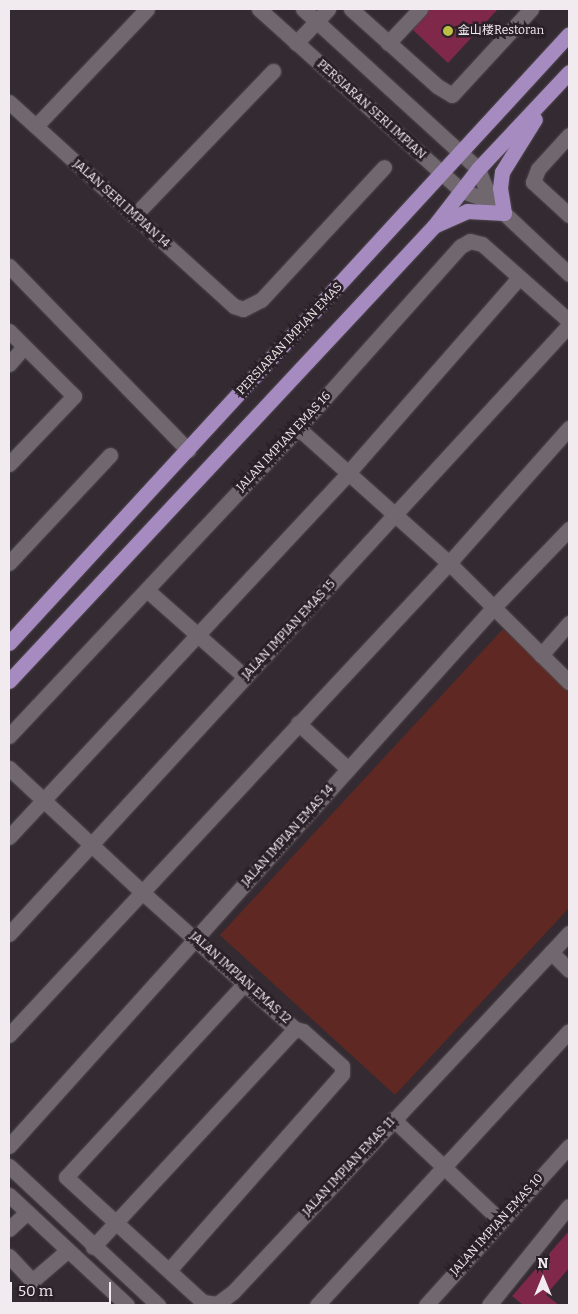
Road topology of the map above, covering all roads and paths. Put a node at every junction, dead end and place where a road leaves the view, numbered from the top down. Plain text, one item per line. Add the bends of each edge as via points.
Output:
1 (148, 9) edge
2 (259, 9) edge
3 (303, 9) edge
4 (328, 9) edge
5 (351, 9) edge
6 (420, 9) edge
7 (531, 9) edge
8 (316, 21) junction
9 (569, 34) edge
10 (296, 43) junction
11 (388, 43) junction
12 (273, 71) dead end
13 (569, 72) edge
14 (553, 90) junction
15 (9, 102) edge
16 (36, 126) junction
17 (569, 135) edge
18 (461, 154) junction
19 (384, 167) dead end
20 (478, 169) junction
21 (442, 174) junction
22 (462, 191) junction
23 (491, 201) junction
24 (504, 213) junction
25 (569, 215) edge
26 (134, 216) junction
27 (434, 226) junction
28 (9, 266) edge
29 (569, 274) edge
30 (519, 278) junction
31 (569, 321) edge
32 (569, 325) edge
33 (9, 330) edge
34 (24, 347) junction
35 (9, 364) edge
36 (298, 428) junction
37 (569, 428) edge
38 (188, 450) junction
39 (110, 455) dead end
40 (9, 464) edge
41 (348, 473) junction
42 (396, 514) junction
43 (569, 529) edge
44 (11, 556) edge
45 (449, 563) junction
46 (146, 590) junction
47 (493, 608) junction
48 (569, 623) edge
49 (198, 635) junction
50 (9, 643) edge
51 (541, 654) junction
52 (245, 677) junction
53 (568, 680) edge
54 (9, 681) edge
55 (298, 723) junction
56 (9, 736) edge
57 (9, 768) edge
58 (348, 769) junction
59 (44, 800) junction
60 (9, 837) edge
61 (93, 846) junction
62 (143, 893) junction
63 (569, 933) edge
64 (9, 934) edge
65 (196, 938) junction
66 (551, 952) junction
67 (569, 970) edge
68 (246, 982) junction
69 (295, 1029) junction
70 (569, 1031) edge
71 (9, 1035) edge
72 (394, 1119) junction
73 (9, 1146) edge
74 (569, 1146) edge
75 (9, 1166) edge
76 (444, 1166) junction
77 (9, 1196) edge
78 (569, 1206) edge
79 (27, 1212) junction
80 (501, 1221) junction
81 (118, 1223) junction
82 (9, 1229) edge
83 (93, 1247) junction
84 (67, 1250) junction
85 (9, 1256) edge
86 (169, 1270) junction
87 (127, 1305) edge
88 (158, 1305) edge
89 (217, 1305) edge
90 (317, 1305) edge
91 (426, 1305) edge
92 (489, 1305) edge

1 - 16 street
2 - 10 street, PERSIARAN SERI IMPIAN
3 - 8 street
4 - 8 street
5 - 11 street
6 - 11 street
7 - 11 street via 452,95
8 - 10 street
8 - 18 street
9 - 18 main road, PERSIARAN IMPIAN EMAS
10 - 21 street, PERSIARAN SERI IMPIAN
12 - 26 street
13 - 14 main road
14 - 20 main road
14 - 24 main road via 502,172 500,188
15 - 16 street, JALAN SERI IMPIAN 14
16 - 26 street, JALAN SERI IMPIAN 14
17 - 25 street via 538,169 533,182
18 - 20 street
18 - 21 main road, PERSIARAN IMPIAN EMAS
19 - 26 street, JALAN SERI IMPIAN 14 via 261,300 243,309 234,306
20 - 22 main road
20 - 23 street
21 - 22 street, PERSIARAN SERI IMPIAN
21 - 38 main road, PERSIARAN IMPIAN EMAS
22 - 23 street, PERSIARAN SERI IMPIAN
22 - 27 main road
23 - 24 street
24 - 27 main road via 467,211
24 - 29 street
27 - 54 main road
28 - 38 street
30 - 31 street, JALAN IMPIAN EMAS 16
30 - 36 street, JALAN IMPIAN EMAS 16 via 482,244 470,241 461,246
30 - 41 street
32 - 42 street, JALAN IMPIAN EMAS 15
33 - 34 street
34 - 35 street
34 - 40 street via 74,396
36 - 41 street
36 - 46 street, JALAN IMPIAN EMAS 16
37 - 45 street
38 - 50 main road, PERSIARAN IMPIAN EMAS
39 - 44 street
41 - 42 street
41 - 49 street
42 - 45 street
42 - 52 street, JALAN IMPIAN EMAS 15
43 - 47 street, JALAN IMPIAN EMAS 14
45 - 47 street
45 - 55 street
46 - 49 street
46 - 56 street, JALAN IMPIAN EMAS 16
47 - 51 street
47 - 58 street, JALAN IMPIAN EMAS 14
48 - 51 street
49 - 52 street
49 - 59 street
51 - 53 street
52 - 61 street, JALAN IMPIAN EMAS 15
55 - 58 street
55 - 62 street
57 - 59 street, JALAN IMPIAN EMAS 12
58 - 65 street, JALAN IMPIAN EMAS 14
59 - 60 street
59 - 61 street, JALAN IMPIAN EMAS 12
61 - 62 street, JALAN IMPIAN EMAS 12
61 - 64 street, JALAN IMPIAN EMAS 15
62 - 65 street, JALAN IMPIAN EMAS 12
62 - 71 street
63 - 66 street, JALAN IMPIAN EMAS 11
65 - 68 street, JALAN IMPIAN EMAS 12
65 - 73 street, JALAN IMPIAN EMAS 14
66 - 67 street
66 - 72 street, JALAN IMPIAN EMAS 11
68 - 69 street, JALAN IMPIAN EMAS 12
68 - 81 street, JALAN IMPIAN EMAS 11 via 66,1177
69 - 81 street, JALAN IMPIAN EMAS 12
69 - 86 street via 303,1031 342,1066 342,1074
70 - 76 street
72 - 76 street
72 - 89 street, JALAN IMPIAN EMAS 11 via 233,1292
74 - 80 street, JALAN IMPIAN EMAS 10
75 - 83 street
76 - 80 street
76 - 90 street
77 - 79 street
78 - 92 street
79 - 82 street
79 - 84 street
80 - 91 street, JALAN IMPIAN EMAS 10
81 - 83 street, JALAN IMPIAN EMAS 12
81 - 86 street, JALAN IMPIAN EMAS 11
83 - 88 street
84 - 85 street via 32,1281
84 - 87 street
86 - 89 street, JALAN IMPIAN EMAS 11 via 203,1302

